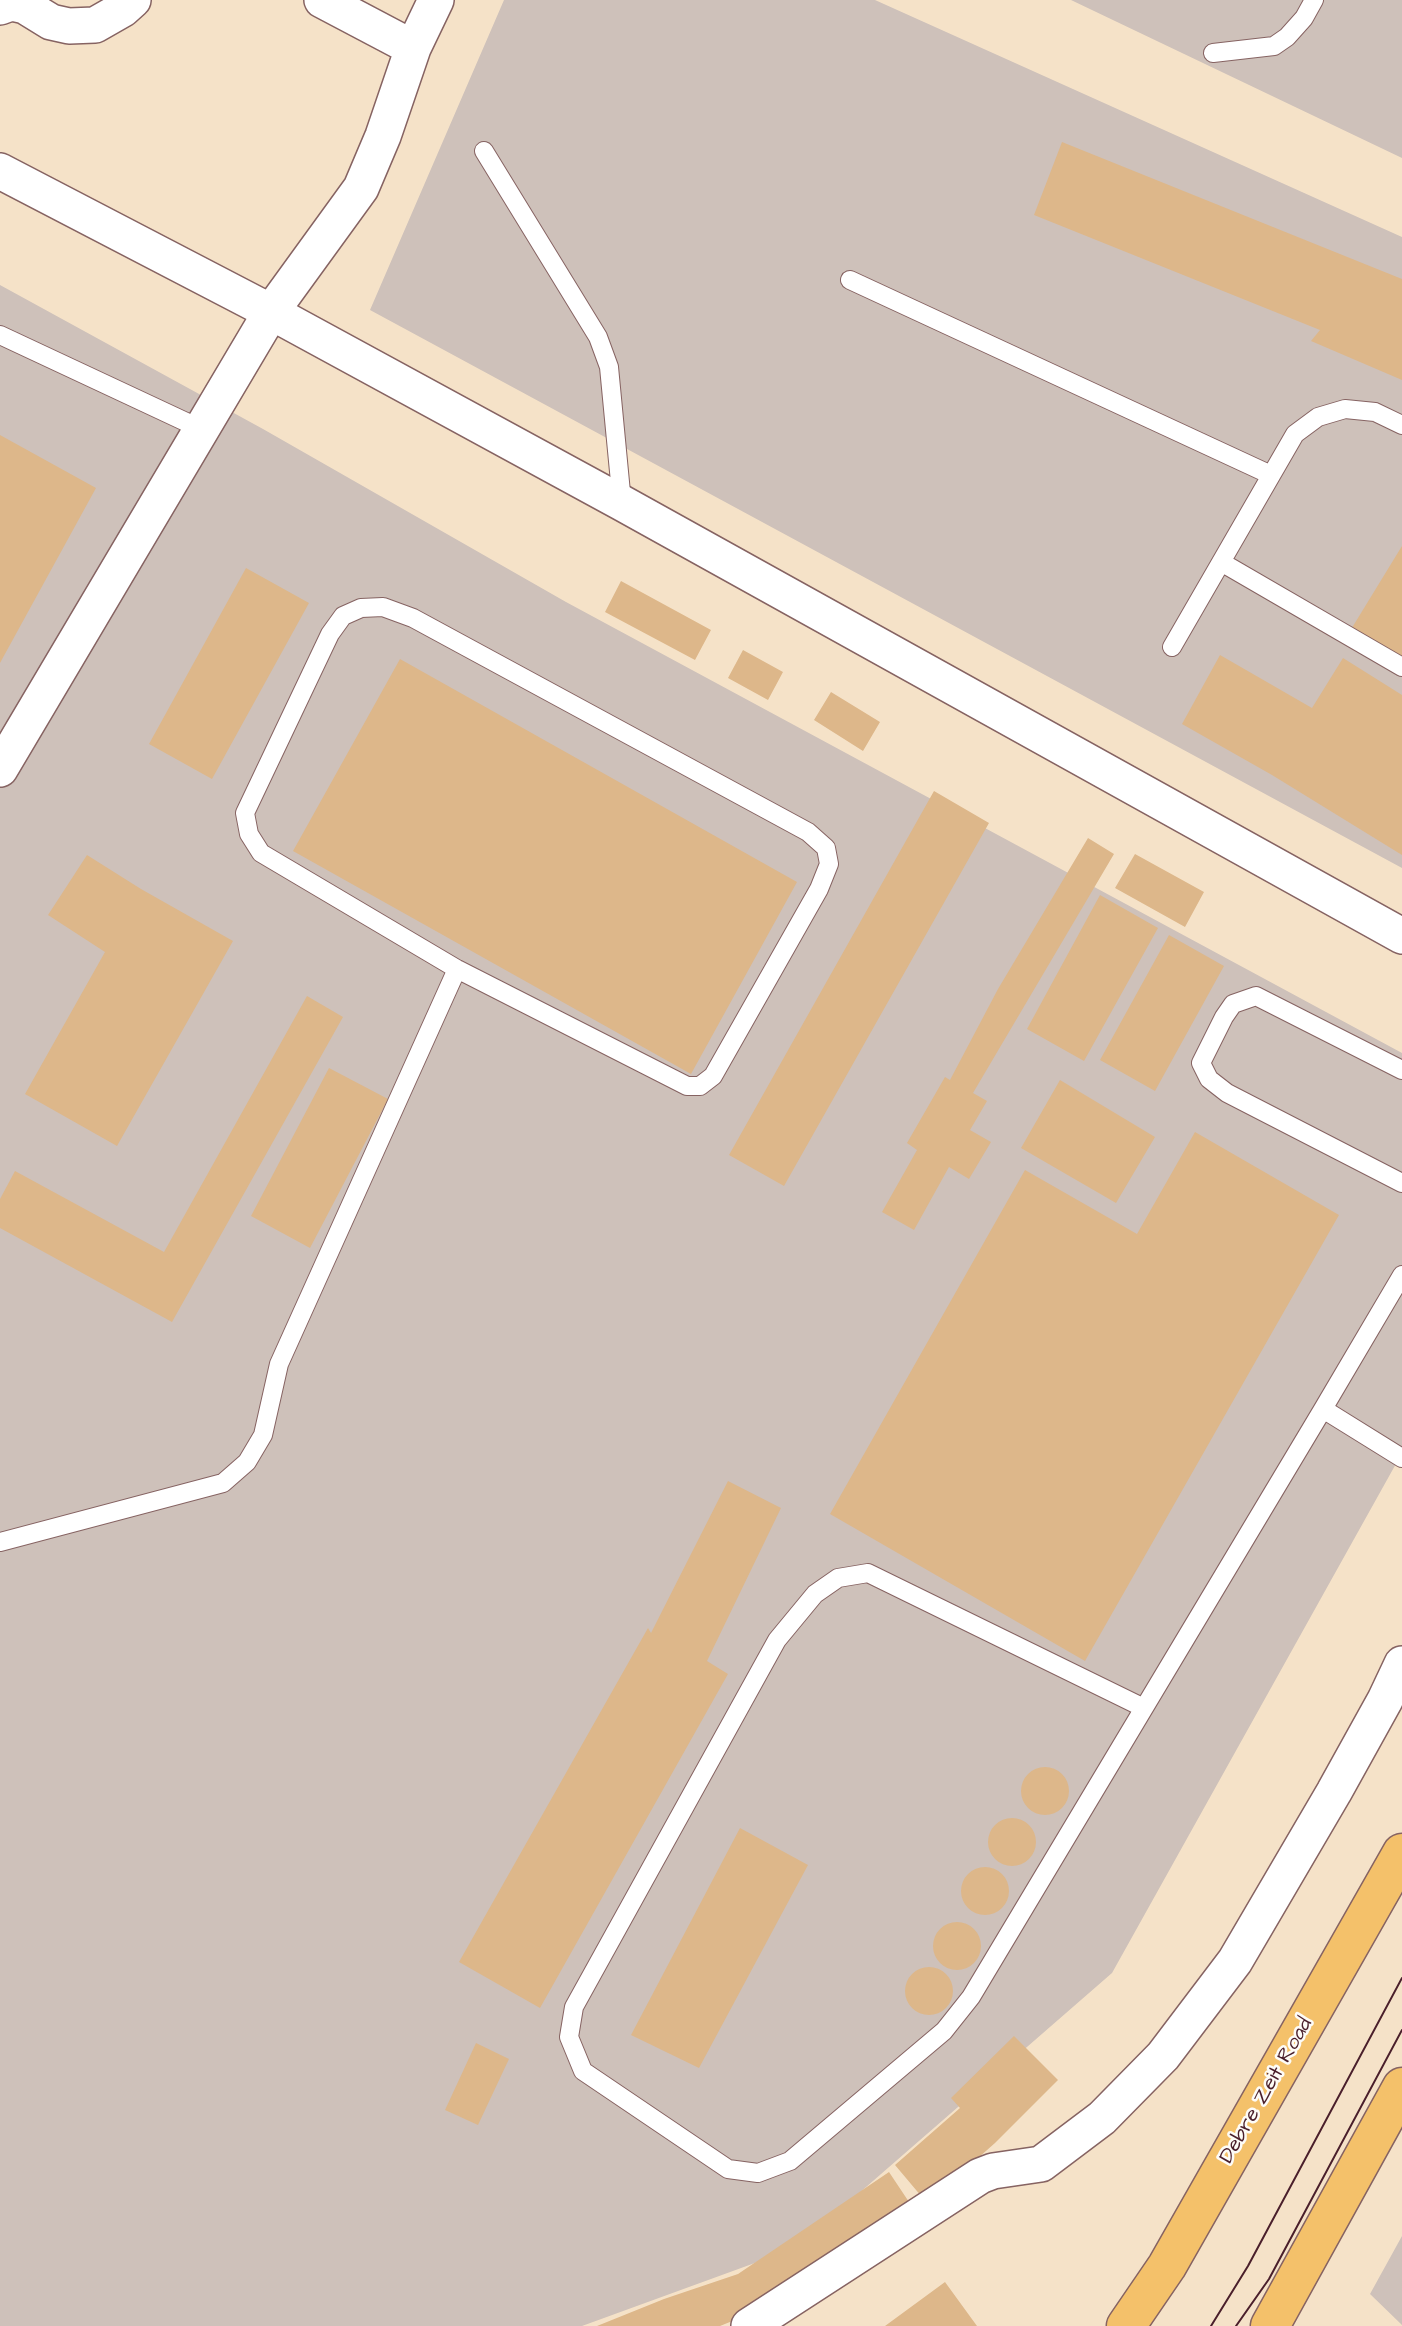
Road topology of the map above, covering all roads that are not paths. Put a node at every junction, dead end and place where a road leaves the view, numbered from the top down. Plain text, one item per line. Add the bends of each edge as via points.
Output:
1 (133, 0) edge
2 (321, 0) edge
3 (436, 0) edge
4 (1314, 0) edge
5 (0, 7) edge
6 (413, 48) junction
7 (1213, 53) dead end
8 (484, 151) dead end
9 (0, 171) edge
10 (850, 280) dead end
11 (271, 312) junction
12 (0, 334) edge
13 (1402, 425) edge
14 (201, 429) junction
15 (1271, 475) junction
16 (622, 503) junction
17 (1221, 562) junction
18 (1172, 647) dead end
19 (1402, 667) edge
20 (0, 769) edge
21 (1402, 936) edge
22 (457, 969) junction
23 (1402, 1070) edge
24 (1402, 1183) edge
25 (1402, 1276) edge
26 (1323, 1409) junction
27 (1402, 1458) edge
28 (0, 1542) edge
29 (1402, 1664) edge
30 (1144, 1708) junction
31 (1402, 1853) edge
32 (1402, 2087) edge
33 (749, 2326) edge
34 (1126, 2326) edge
35 (1270, 2326) edge

1 - 5 street via 95,24 69,26 51,22 25,6 11,3
2 - 6 street
3 - 6 street
4 - 7 lane via 1304,18 1274,46
6 - 11 street via 361,188
8 - 16 lane via 598,337 608,367
9 - 11 street
10 - 15 lane
11 - 14 street
11 - 16 street
12 - 14 lane
13 - 15 lane via 1375,412 1345,409 1318,417 1295,434
14 - 20 street
15 - 17 lane
16 - 21 street
17 - 18 lane
17 - 19 lane
22 - 22 lane via 261,853 249,834 245,813 330,634 343,616 361,608 383,607 412,618 808,832 826,848 829,864 819,889 713,1076 699,1086 687,1086
22 - 28 lane via 279,1364 263,1435 247,1462 223,1483
23 - 24 lane via 1256,996 1233,1004 1201,1063 1209,1079 1227,1093
25 - 26 lane
26 - 27 lane
26 - 30 lane
29 - 33 street via 1235,1961 1163,2056 1102,2118 1041,2164 980,2176
30 - 30 lane via 868,1573 838,1578 815,1594 777,1640 574,2007 569,2037 583,2071 728,2169 758,2173 790,2161 944,2031 971,1997
31 - 34 main road, Debre Zeit Road via 1174,2255
32 - 35 main road

